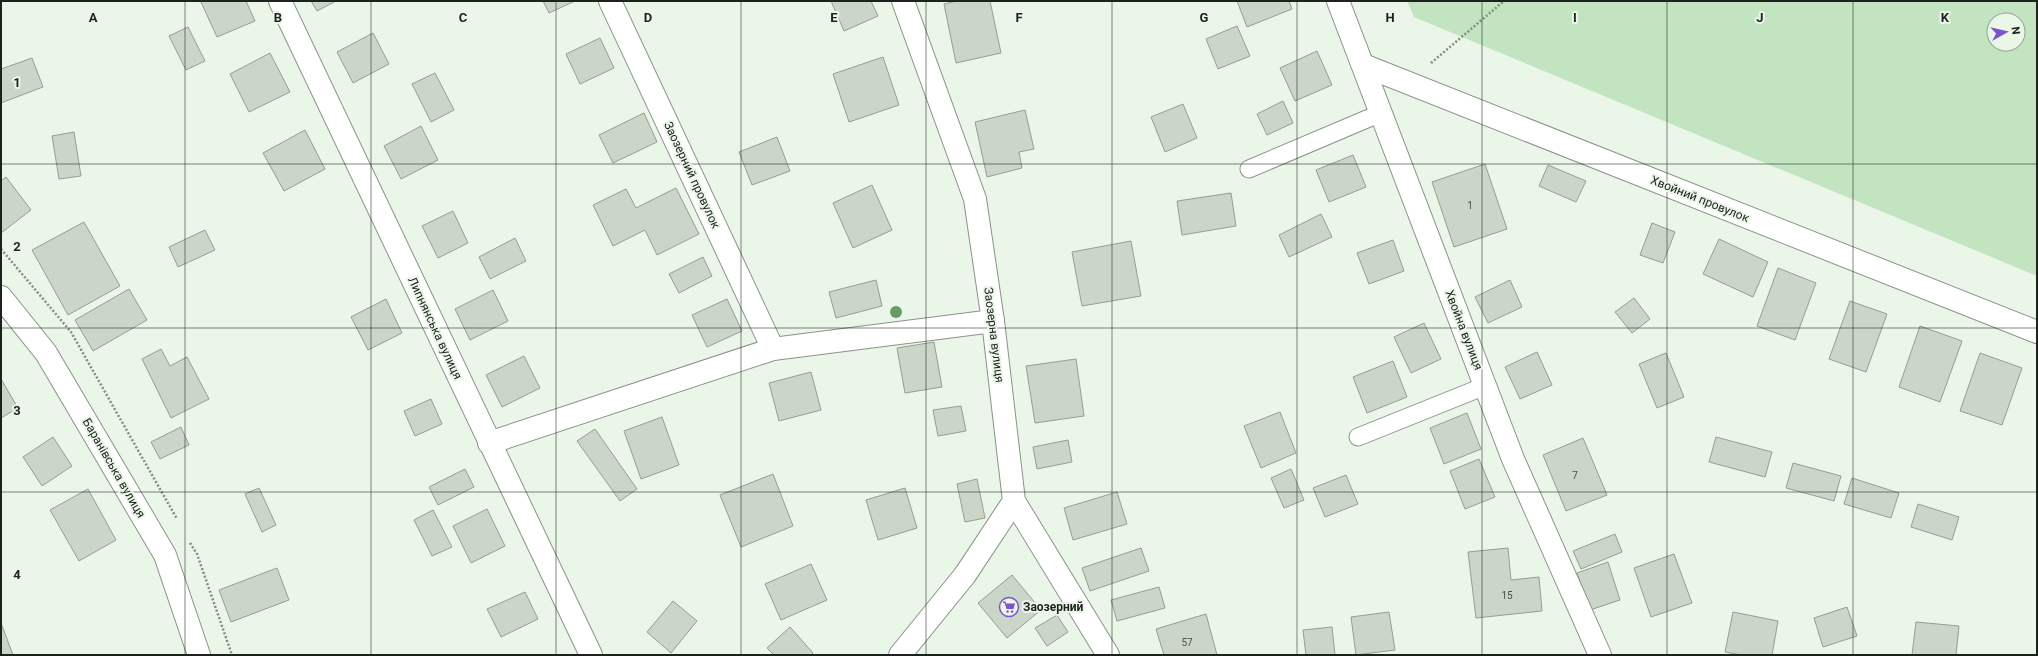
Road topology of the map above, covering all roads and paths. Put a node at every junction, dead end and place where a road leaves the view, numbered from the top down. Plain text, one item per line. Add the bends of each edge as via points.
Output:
1 (280, 1) edge
2 (610, 1) edge
3 (903, 1) edge
4 (1338, 1) edge
5 (1504, 1) edge
6 (1363, 65) junction
7 (1407, 83) junction
8 (1381, 113) junction
9 (1249, 169) dead end
10 (1, 297) edge
11 (993, 321) junction
12 (2037, 332) edge
13 (773, 348) junction
14 (1485, 386) junction
15 (1358, 437) dead end
16 (489, 443) junction
17 (1014, 501) junction
18 (199, 655) edge
19 (591, 655) edge
20 (900, 655) edge
21 (1108, 655) edge
22 (1600, 655) edge

1 - 16 street, Липнянська вулиця
2 - 13 street, Заозерний провулок
3 - 11 street, Заозерна вулиця via 974,199
4 - 6 street, Хвойна вулиця
5 - 7 path
6 - 7 street, Хвойний провулок
6 - 8 street, Хвойна вулиця
7 - 12 street, Хвойний провулок
8 - 9 lane
8 - 14 street, Хвойна вулиця
10 - 18 street, Баранівська вулиця via 46,353 165,555
11 - 13 street
11 - 17 street, Заозерна вулиця
13 - 16 street
14 - 15 lane
14 - 22 street, Хвойна вулиця via 1513,459
16 - 19 street, Липнянська вулиця
17 - 20 street via 965,576
17 - 21 street, Заозерна вулиця

